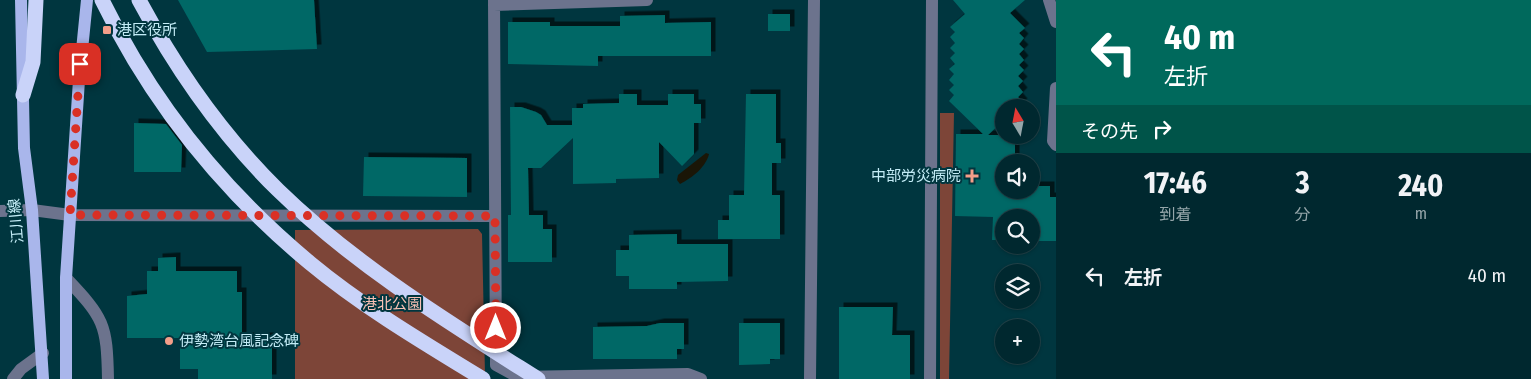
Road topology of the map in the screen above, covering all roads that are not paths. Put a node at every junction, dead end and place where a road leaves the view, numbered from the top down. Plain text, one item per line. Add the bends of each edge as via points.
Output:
1 (21, 0) edge
2 (36, 0) edge
3 (87, 0) edge
4 (102, 0) edge
5 (139, 0) edge
6 (647, 0) edge
7 (814, 0) edge
8 (932, 0) edge
9 (1049, 0) edge
10 (494, 3) edge
11 (1056, 22) edge
12 (1056, 88) edge
13 (23, 94) junction
14 (1056, 145) edge
15 (32, 210) junction
16 (0, 211) edge
17 (70, 215) junction
18 (495, 216) junction
19 (66, 278) junction
20 (43, 353) junction
21 (14, 379) edge
22 (43, 379) edge
23 (66, 379) edge
24 (108, 379) edge
25 (483, 379) edge
26 (538, 379) edge
27 (701, 379) edge
28 (810, 379) edge
29 (930, 379) edge

1 - 13 main road, 江川線
2 - 13 highway via 33,62
3 - 17 main road
4 - 25 highway via 144,77 177,126 262,221 311,264 368,306
5 - 26 highway via 182,74 228,135 277,189 389,281
6 - 10 street
7 - 28 street
8 - 29 street
9 - 11 street
10 - 18 street
12 - 14 street via 1053,141
13 - 15 main road, 江川線 via 24,148
15 - 16 street
15 - 17 street
15 - 20 main road, 江川線
17 - 18 street
17 - 19 main road
18 - 27 street via 496,365 518,377 688,374
19 - 23 main road
19 - 24 street via 92,306 104,327
20 - 21 street via 21,369
20 - 22 main road, 江川線

